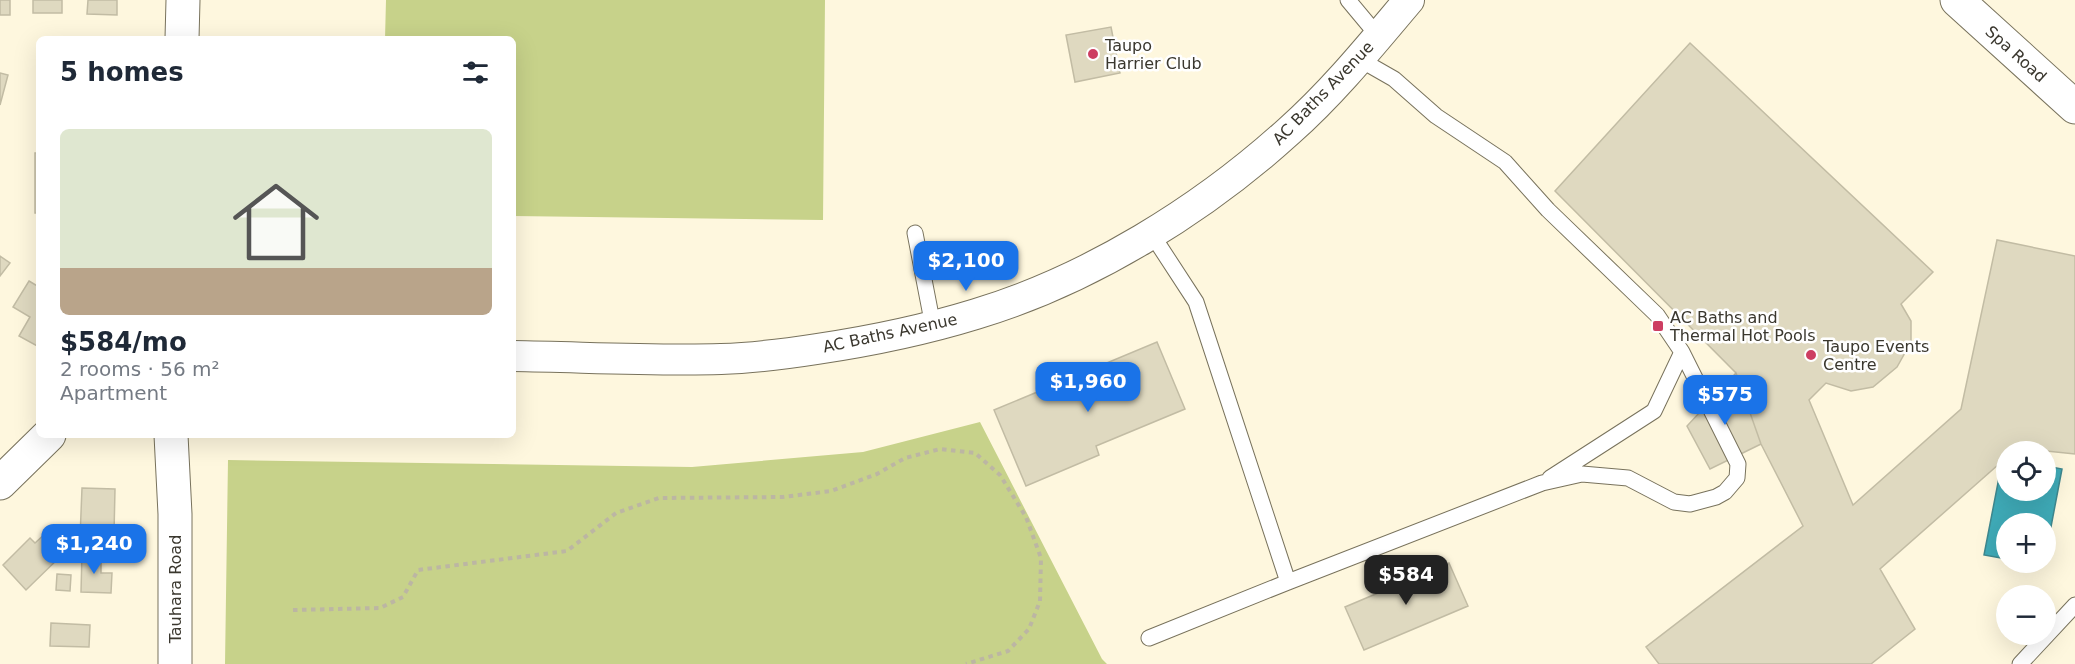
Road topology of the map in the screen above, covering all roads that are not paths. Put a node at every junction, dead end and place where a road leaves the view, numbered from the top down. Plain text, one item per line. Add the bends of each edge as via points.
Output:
1 (183, 0) edge
2 (1348, 0) edge
3 (1409, 0) edge
4 (1957, 0) edge
5 (182, 36) edge
6 (1378, 36) junction
7 (1359, 59) junction
8 (2075, 107) edge
9 (915, 233) dead end
10 (1151, 233) junction
11 (933, 326) junction
12 (1682, 352) junction
13 (516, 356) edge
14 (46, 438) edge
15 (171, 438) edge
16 (188, 438) edge
17 (0, 483) edge
18 (1542, 483) junction
19 (176, 514) junction
20 (1288, 582) junction
21 (2075, 605) edge
22 (1149, 638) dead end
23 (175, 664) edge
24 (2020, 664) edge

1 - 5 main road
2 - 6 lane
3 - 6 street, AC Baths Avenue
4 - 8 main road, Spa Road
6 - 7 street, AC Baths Avenue
7 - 10 street, AC Baths Avenue via 1291,130 1248,167
7 - 12 lane via 1394,79 1436,116 1504,162 1657,315
9 - 11 lane
10 - 11 street, AC Baths Avenue via 1029,294
10 - 20 lane via 1196,302
11 - 13 street, AC Baths Avenue via 830,347 722,359
12 - 18 lane via 1654,411
12 - 18 lane via 1738,464 1737,478 1725,492 1690,504 1674,502 1628,478 1582,474
14 - 17 main road
15 - 19 main road, Tauhara Road
16 - 19 main road, Tauhara Road
18 - 20 lane
19 - 23 main road, Tauhara Road
20 - 22 lane
21 - 24 lane

